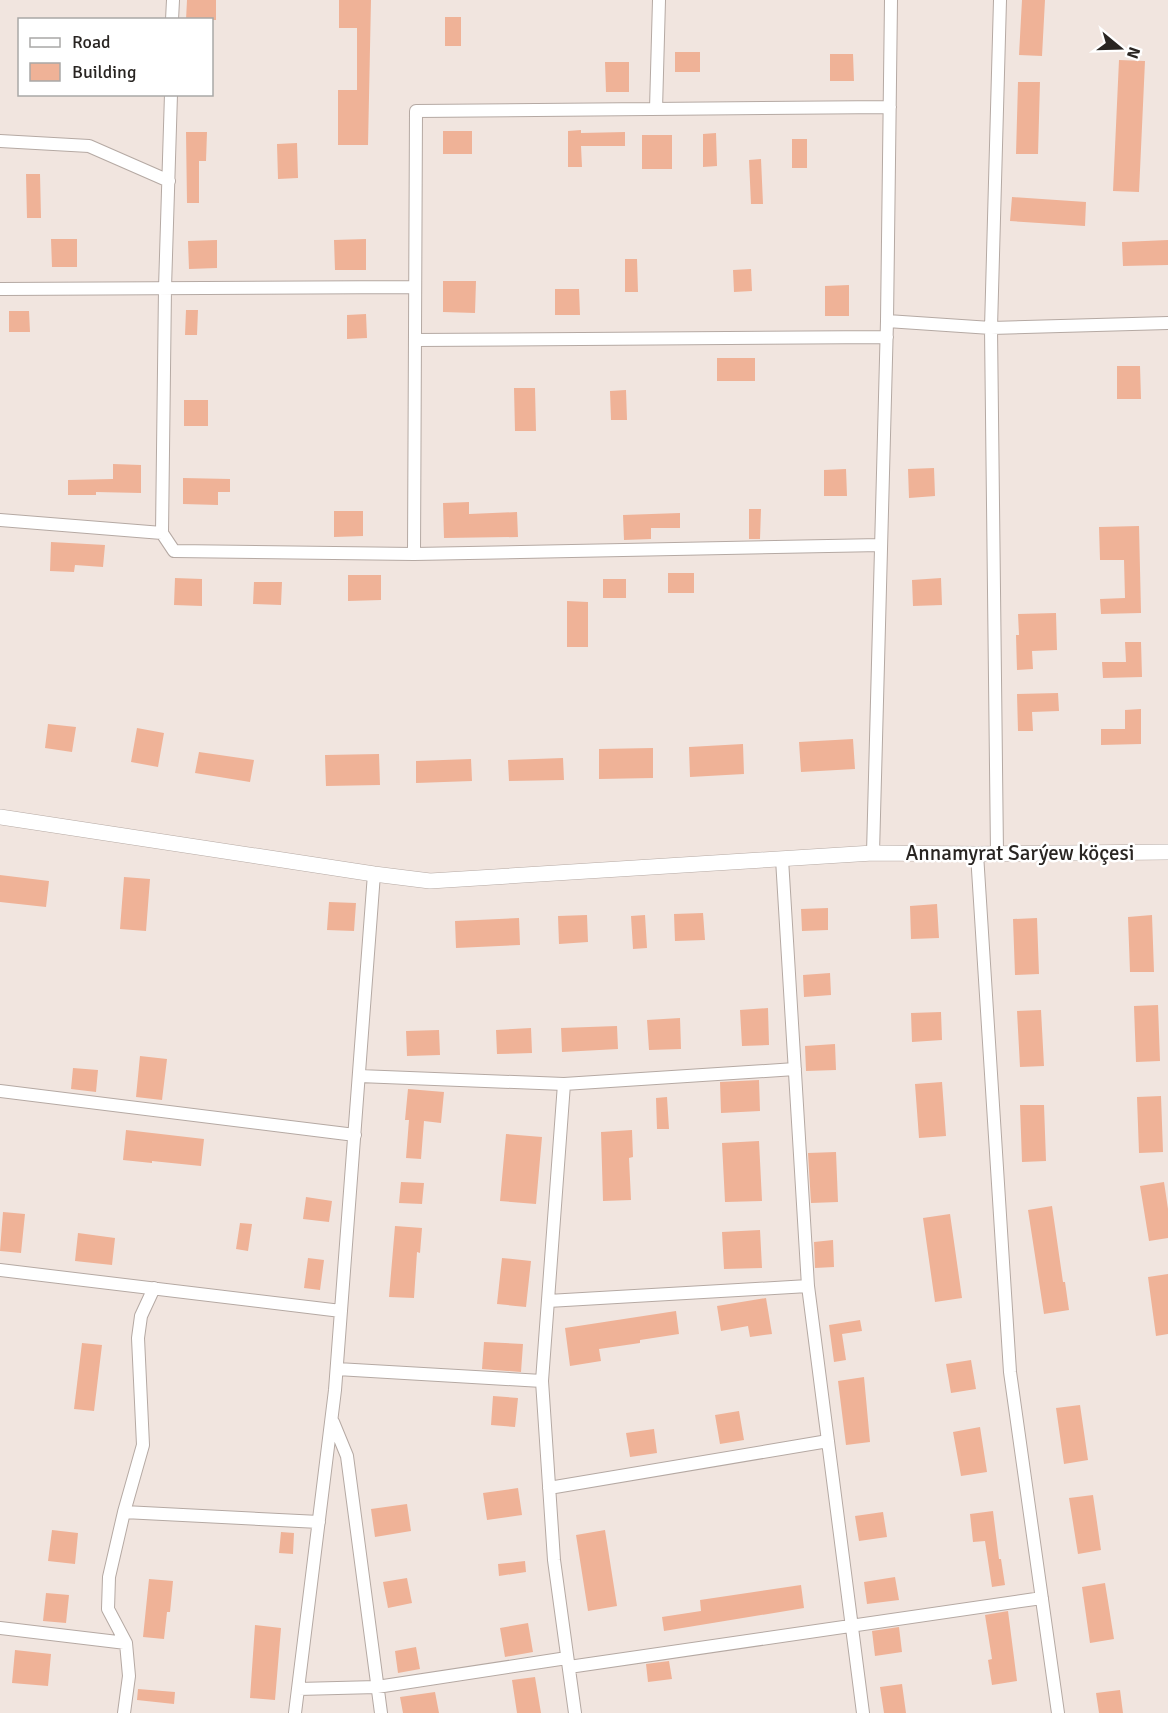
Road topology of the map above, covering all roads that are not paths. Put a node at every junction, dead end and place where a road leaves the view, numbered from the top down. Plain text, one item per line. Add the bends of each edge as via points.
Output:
1 (173, 0) edge
2 (659, 0) edge
3 (891, 0) edge
4 (1000, 0) edge
5 (172, 18) edge
6 (171, 96) edge
7 (890, 106) junction
8 (656, 109) junction
9 (0, 141) edge
10 (169, 181) junction
11 (415, 286) junction
12 (165, 288) junction
13 (0, 289) edge
14 (887, 321) junction
15 (1168, 323) edge
16 (991, 328) junction
17 (887, 337) junction
18 (415, 340) junction
19 (0, 520) edge
20 (162, 533) junction
21 (881, 545) junction
22 (414, 554) junction
23 (0, 817) edge
24 (1168, 852) edge
25 (873, 853) junction
26 (977, 854) junction
27 (997, 854) junction
28 (782, 859) junction
29 (374, 874) junction
30 (795, 1069) junction
31 (359, 1076) junction
32 (564, 1084) junction
33 (0, 1091) edge
34 (355, 1135) junction
35 (0, 1270) edge
36 (808, 1286) junction
37 (154, 1288) junction
38 (548, 1301) junction
39 (341, 1311) junction
40 (337, 1369) junction
41 (542, 1381) junction
42 (332, 1420) junction
43 (828, 1442) junction
44 (549, 1488) junction
45 (124, 1512) junction
46 (319, 1522) junction
47 (1042, 1598) junction
48 (851, 1626) junction
49 (0, 1628) edge
50 (126, 1643) junction
51 (568, 1662) junction
52 (377, 1687) junction
53 (298, 1689) junction
54 (124, 1713) edge
55 (295, 1713) edge
56 (381, 1713) edge
57 (575, 1713) edge
58 (863, 1713) edge
59 (1058, 1713) edge

1 - 5 street
2 - 8 street
3 - 7 street
4 - 16 street
6 - 10 street
7 - 8 street
7 - 14 street
8 - 11 street via 416,111
9 - 10 street via 89,146
10 - 12 street
11 - 12 street
11 - 18 street
12 - 13 street
12 - 20 street
14 - 16 street
14 - 17 street
15 - 16 street
16 - 27 street
17 - 18 street
17 - 21 street
18 - 22 street
19 - 20 street
20 - 22 street via 174,551
21 - 22 street
21 - 25 street
23 - 29 street, Annamyrat Sarýew köçesi
24 - 27 street, Annamyrat Sarýew köçesi
25 - 26 street, Annamyrat Sarýew köçesi
25 - 28 street, Annamyrat Sarýew köçesi
26 - 27 street, Annamyrat Sarýew köçesi
26 - 47 street via 1010,1372
28 - 29 street, Annamyrat Sarýew köçesi via 430,881
28 - 30 street
29 - 31 street
30 - 32 street
30 - 36 street
31 - 32 street
31 - 34 street
32 - 38 street
33 - 34 street
34 - 39 street
35 - 37 street
36 - 38 street
36 - 43 street
37 - 39 street
37 - 45 street via 141,1316 138,1338 143,1445
38 - 41 street
39 - 40 street
40 - 41 street
40 - 42 street
41 - 44 street
42 - 46 street
42 - 52 street via 346,1456
43 - 44 street
43 - 48 street
44 - 51 street
45 - 46 street
45 - 50 street via 109,1577 108,1609
46 - 53 street
47 - 48 street
47 - 59 street
48 - 51 street
48 - 58 street
49 - 50 street
50 - 54 street via 129,1676
51 - 52 street
51 - 57 street
52 - 53 street
52 - 56 street
53 - 55 street

